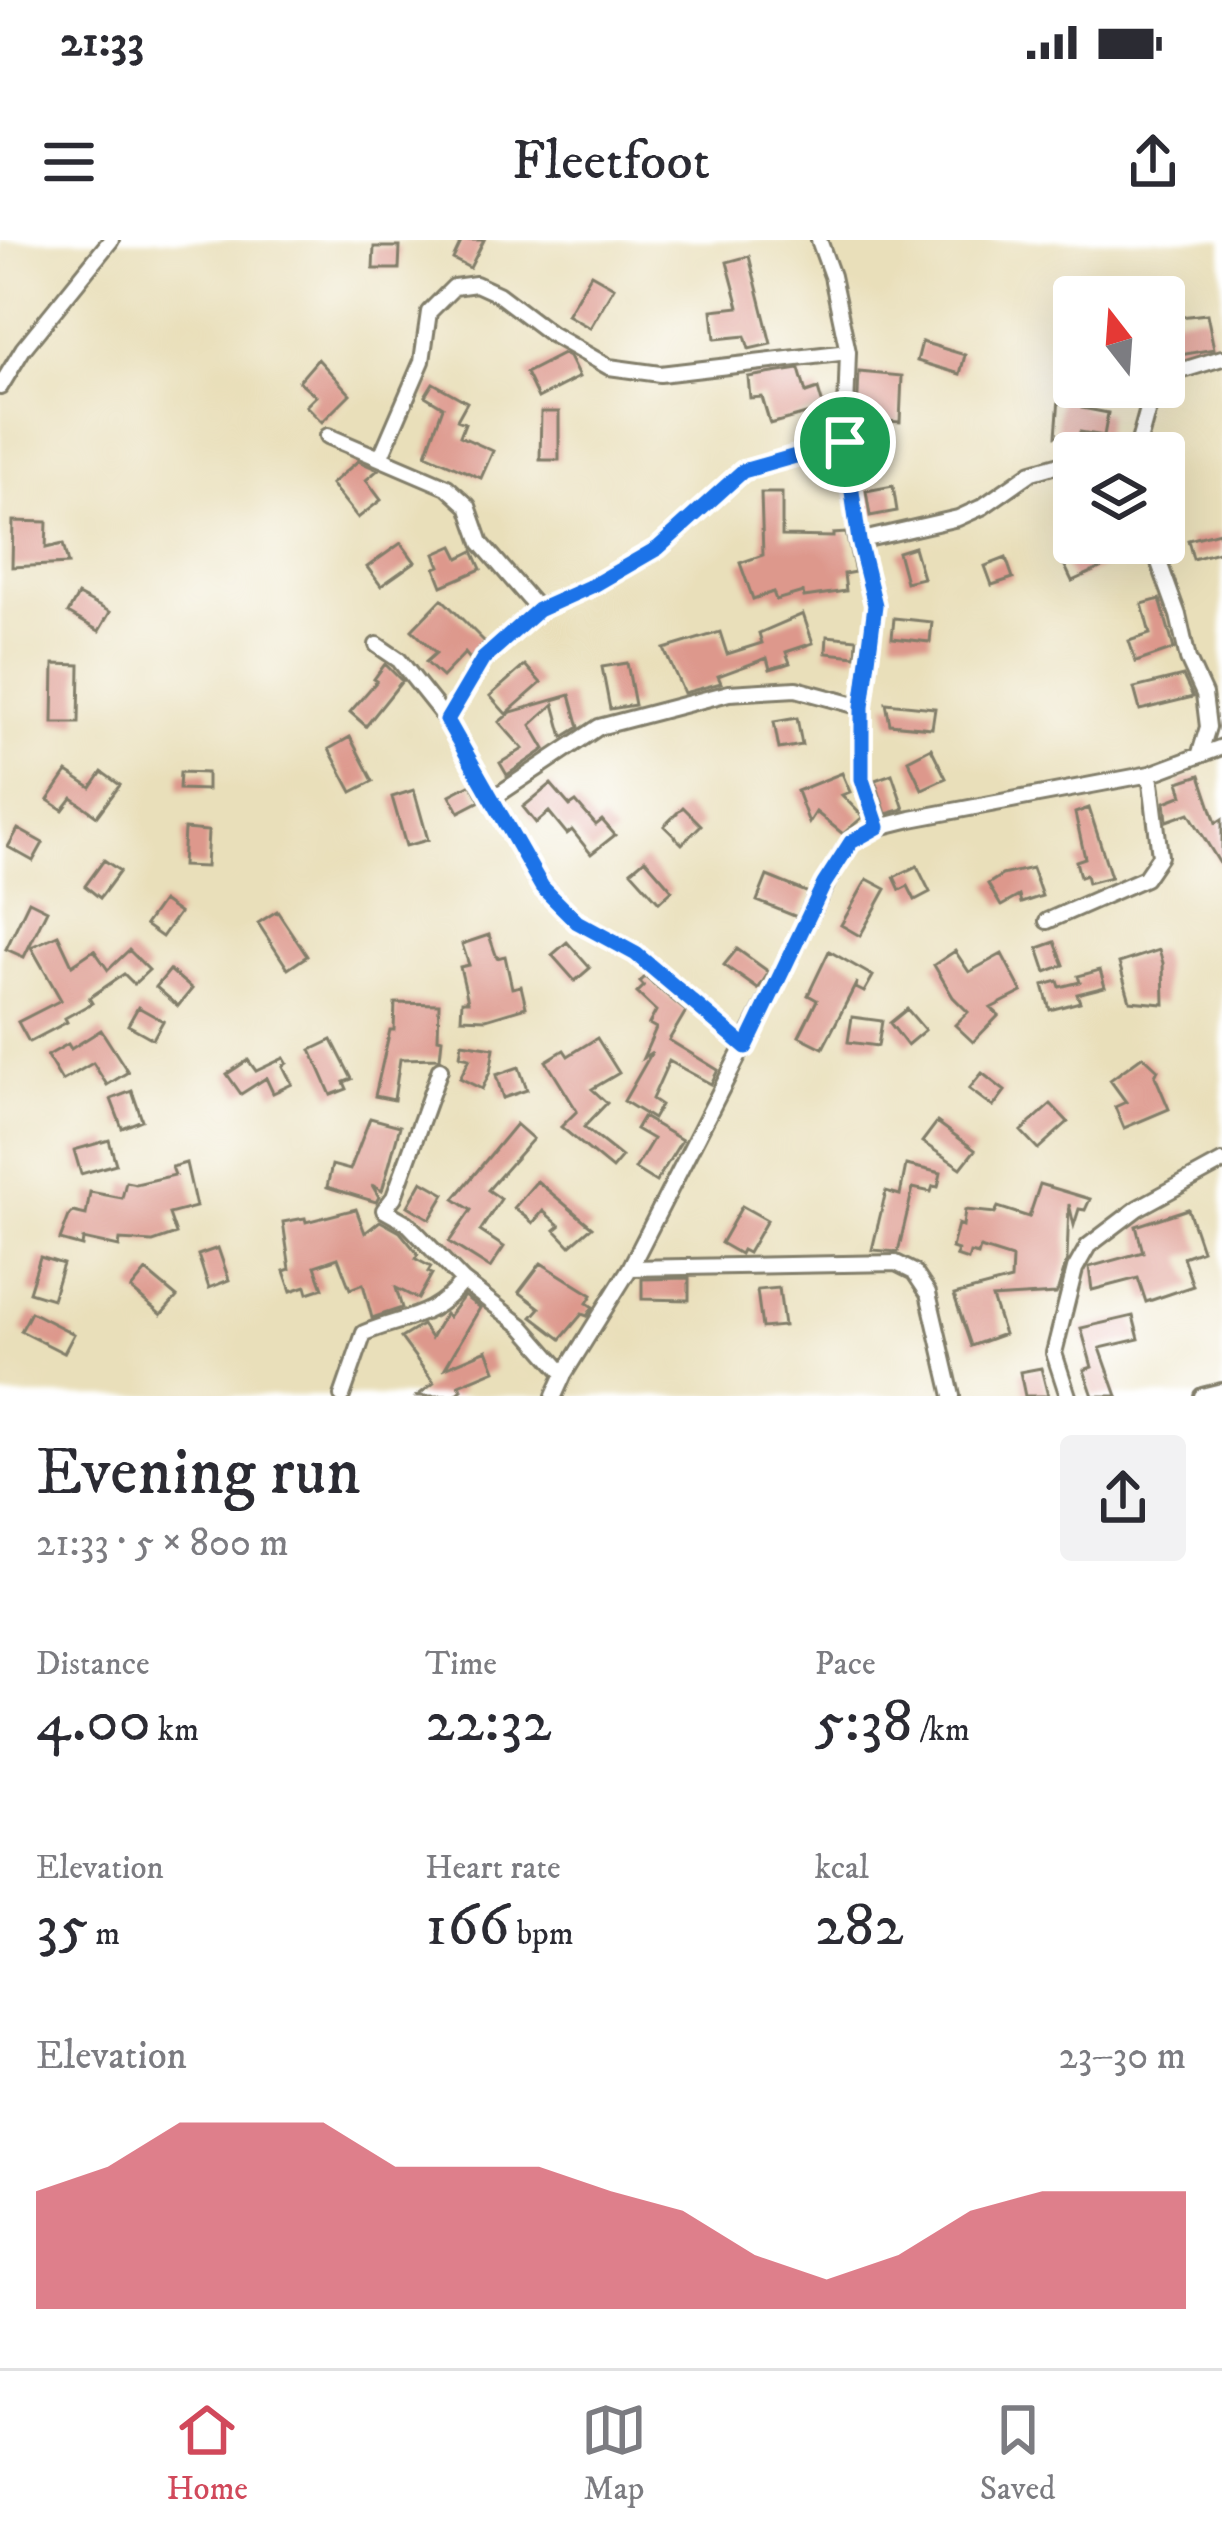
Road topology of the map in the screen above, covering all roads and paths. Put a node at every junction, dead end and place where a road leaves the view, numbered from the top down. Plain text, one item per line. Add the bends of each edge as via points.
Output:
1 (111, 240) edge
2 (819, 240) edge
3 (848, 352) junction
4 (1222, 358) edge
5 (1185, 369) edge
6 (0, 387) edge
7 (328, 436) dead end
8 (845, 442) junction
9 (381, 456) junction
10 (1053, 466) edge
11 (859, 541) junction
12 (1160, 564) edge
13 (538, 610) junction
14 (377, 645) dead end
15 (862, 707) junction
16 (447, 720) junction
17 (1222, 747) edge
18 (1201, 753) junction
19 (1150, 774) junction
20 (493, 798) junction
21 (878, 827) junction
22 (1047, 921) dead end
23 (746, 1047) junction
24 (440, 1069) dead end
25 (1222, 1162) edge
26 (630, 1268) junction
27 (463, 1281) junction
28 (563, 1374) junction
29 (1222, 1391) edge
30 (341, 1396) edge
31 (554, 1396) edge
32 (952, 1396) edge
33 (1068, 1396) edge
34 (1202, 1396) edge

1 - 6 street
2 - 3 street
3 - 8 street
3 - 9 street via 660,374 610,367 498,294 476,284 454,287 430,312 422,361
4 - 5 street
7 - 9 street
8 - 11 street
8 - 13 street via 743,471 658,548
9 - 13 street via 447,487 468,506 481,543
10 - 11 street via 958,518
11 - 15 street via 875,605
12 - 18 street via 1204,694
13 - 16 street via 483,659
14 - 16 street
15 - 20 street via 796,689 729,693 599,727
15 - 21 street via 862,779
16 - 20 street
17 - 18 street
18 - 19 street
19 - 21 street
19 - 22 street via 1155,868
20 - 23 street via 542,887 577,922 636,954
21 - 23 street via 851,842 824,884
23 - 26 street
24 - 27 street via 384,1210
25 - 33 street via 1088,1246 1054,1353
26 - 28 street
26 - 32 street via 896,1263 928,1293
27 - 28 street via 522,1325
27 - 30 street via 446,1303 364,1334
28 - 31 street
29 - 34 street

